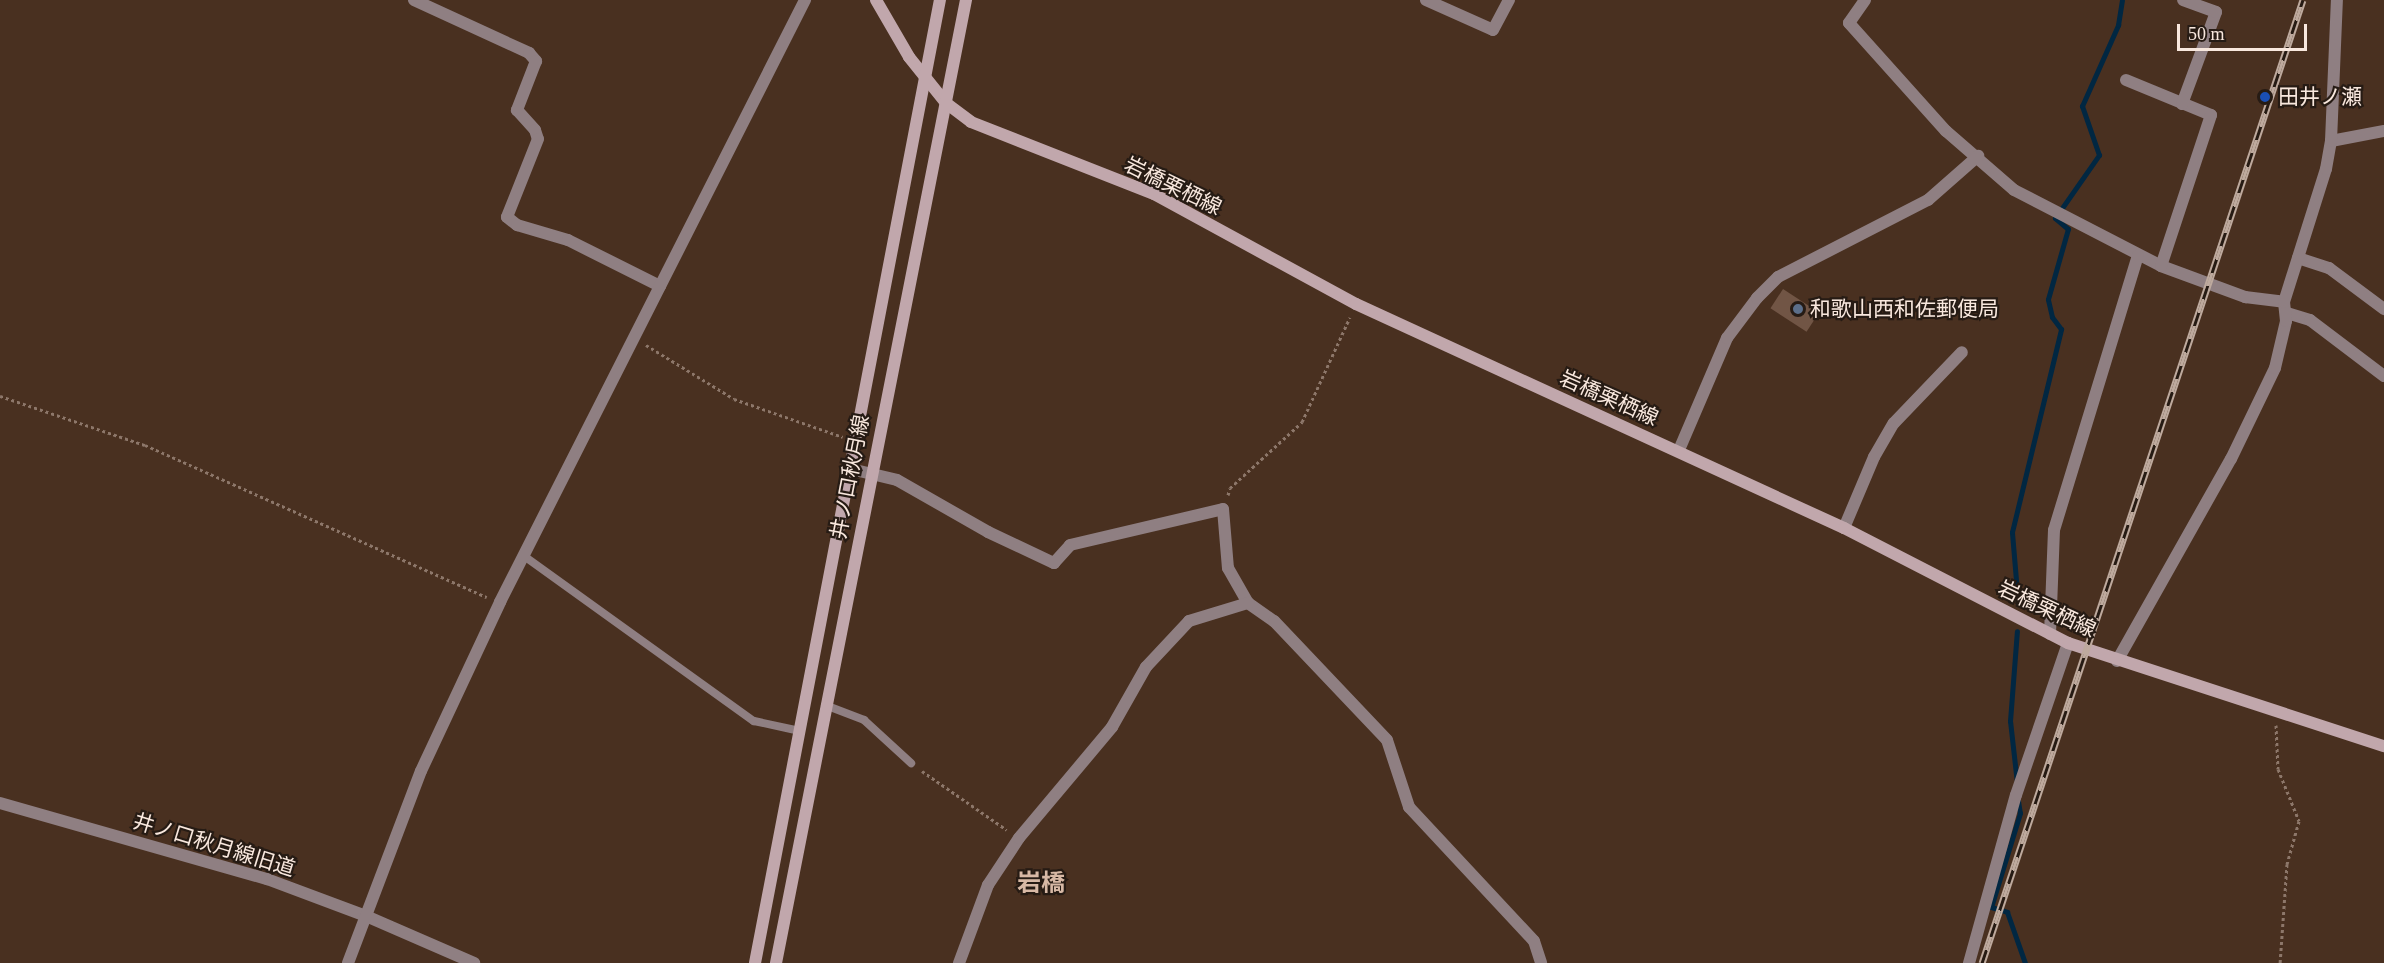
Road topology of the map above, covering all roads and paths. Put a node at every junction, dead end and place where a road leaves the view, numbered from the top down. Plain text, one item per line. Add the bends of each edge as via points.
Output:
1 (414, 0) edge
2 (805, 0) edge
3 (876, 0) edge
4 (939, 0) edge
5 (966, 0) edge
6 (1426, 0) edge
7 (1509, 0) edge
8 (1864, 0) edge
9 (2183, 0) edge
10 (2337, 0) edge
11 (925, 77) junction
12 (2126, 80) dead end
13 (946, 103) junction
14 (2182, 104) junction
15 (2384, 130) edge
16 (2331, 141) junction
17 (1978, 156) junction
18 (2138, 256) junction
19 (2298, 258) junction
20 (2161, 266) junction
21 (660, 286) junction
22 (1356, 304) junction
23 (2285, 308) junction
24 (2384, 309) edge
25 (634, 338) junction
26 (1962, 352) dead end
27 (2384, 376) edge
28 (0, 396) edge
29 (856, 441) junction
30 (1679, 450) junction
31 (851, 469) junction
32 (870, 472) junction
33 (1223, 509) junction
34 (1844, 528) junction
35 (524, 556) junction
36 (500, 602) junction
37 (1248, 603) junction
38 (2050, 634) junction
39 (2068, 643) junction
40 (2117, 661) junction
41 (825, 705) junction
42 (2275, 707) junction
43 (800, 731) junction
44 (2384, 746) edge
45 (911, 763) joint
46 (0, 803) edge
47 (1019, 838) junction
48 (366, 916) junction
49 (348, 963) edge
50 (474, 963) edge
51 (756, 963) edge
52 (776, 963) edge
53 (959, 963) edge
54 (1540, 963) edge
55 (1969, 963) edge
56 (2280, 963) edge

1 - 21 street via 529,53 536,61 517,110 536,130 537,139 507,217 517,225 568,240
2 - 21 street
3 - 11 main road, 岩橋栗栖線
4 - 11 main road, 井ノ口秋月線
5 - 13 main road, 井ノ口秋月線
6 - 7 street via 1493,30
8 - 17 street via 1849,23 1946,131
9 - 14 street via 2216,12
10 - 16 street
11 - 13 main road, 岩橋栗栖線
11 - 29 main road, 井ノ口秋月線
12 - 14 street
13 - 22 main road, 岩橋栗栖線 via 971,122 1154,194
13 - 32 main road, 井ノ口秋月線
14 - 20 street via 2211,116
15 - 16 street
16 - 19 street
17 - 18 street via 2014,190
17 - 30 street via 1928,200 1778,277 1727,338
18 - 20 street
18 - 38 street via 2054,530
19 - 23 street
19 - 24 street via 2329,268
20 - 23 street
21 - 25 street
22 - 30 main road, 岩橋栗栖線
22 - 33 path via 1302,422 1230,488
23 - 27 street via 2310,320
23 - 40 street via 2275,368 2231,459
25 - 29 path via 735,399
25 - 35 street
26 - 34 street via 1894,423 1874,457
28 - 36 path via 146,445
29 - 31 main road, 井ノ口秋月線
30 - 34 main road, 岩橋栗栖線
31 - 32 street
31 - 43 main road, 井ノ口秋月線
32 - 33 street via 897,480 988,532 1054,563 1070,544
32 - 41 main road, 井ノ口秋月線
33 - 37 street via 1228,568
34 - 38 main road, 岩橋栗栖線
35 - 36 street
35 - 43 lane via 754,721
36 - 48 street via 421,771
37 - 47 street via 1189,621 1146,667 1112,727
37 - 54 street via 1274,621 1387,740 1409,807 1534,941
38 - 39 main road, 岩橋栗栖線
39 - 40 main road, 岩橋栗栖線
39 - 55 street via 2016,795
40 - 42 main road, 岩橋栗栖線
41 - 45 lane via 864,720
41 - 52 main road, 井ノ口秋月線
42 - 44 main road, 岩橋栗栖線
42 - 56 path via 2278,770 2299,821 2287,864
43 - 51 main road, 井ノ口秋月線
45 - 47 path
46 - 48 street, 井ノ口秋月線旧道 via 267,879
47 - 53 street via 988,885
48 - 49 street
48 - 50 street, 井ノ口秋月線旧道

